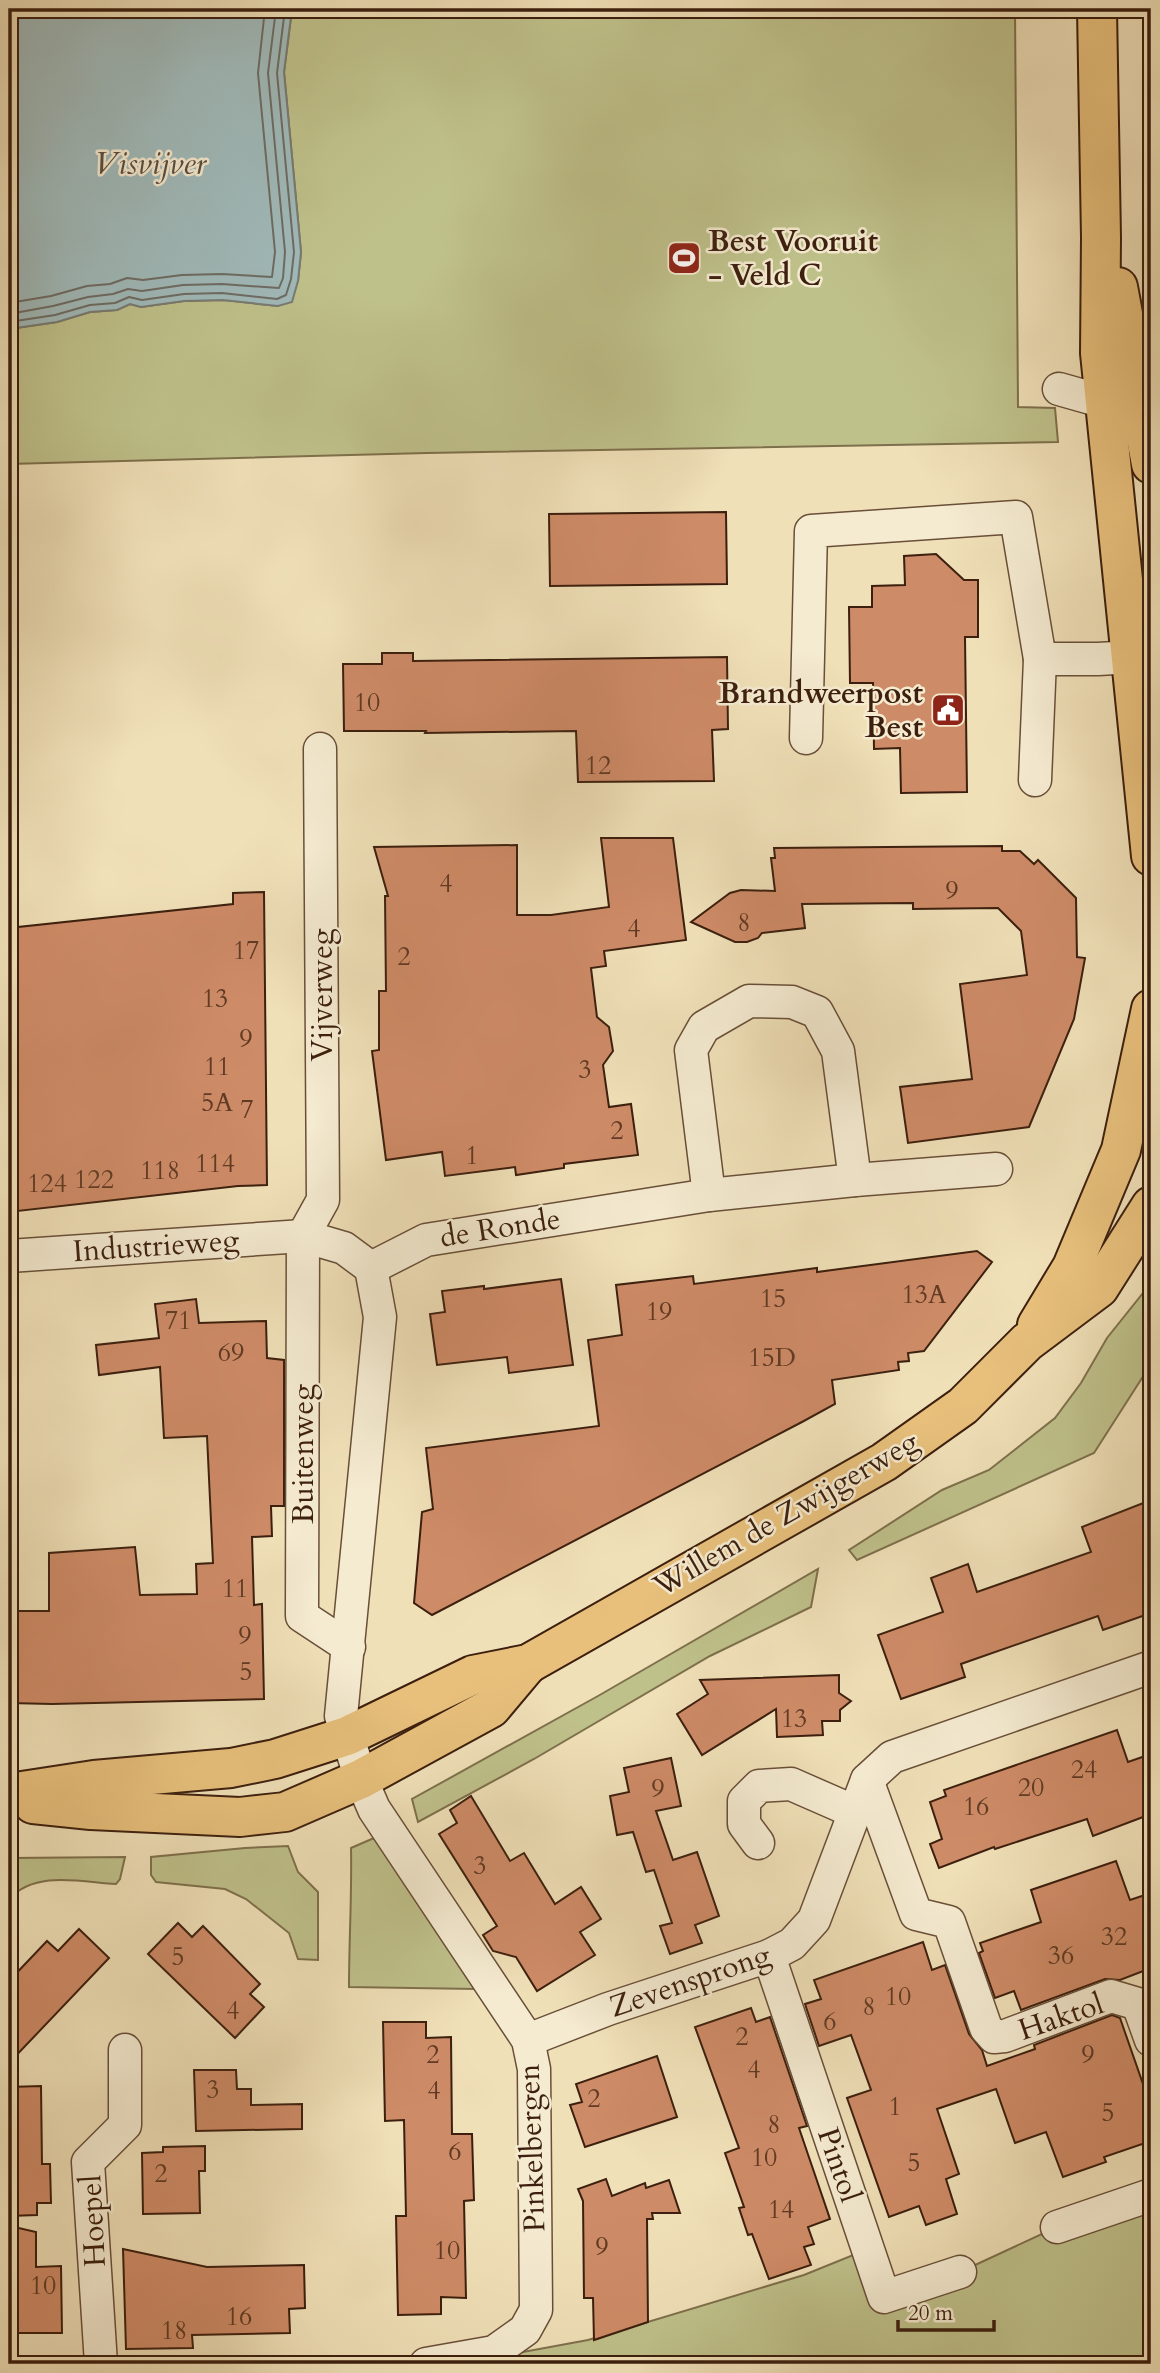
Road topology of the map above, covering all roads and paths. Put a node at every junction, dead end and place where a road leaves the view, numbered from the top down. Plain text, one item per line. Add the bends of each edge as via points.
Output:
1 (1097, 9) edge
2 (1101, 238) junction
3 (1059, 390) dead end
4 (1105, 402) junction
5 (1151, 464) edge
6 (1141, 656) edge
7 (1040, 659) junction
8 (806, 738) dead end
9 (320, 749) dead end
10 (1035, 780) dead end
11 (1151, 856) edge
12 (1151, 1009) edge
13 (1145, 1076) edge
14 (996, 1169) dead end
15 (855, 1180) junction
16 (709, 1195) junction
17 (1151, 1206) edge
18 (303, 1236) junction
19 (9, 1256) edge
20 (371, 1268) junction
21 (1027, 1342) junction
22 (349, 1647) junction
23 (528, 1664) junction
24 (1151, 1667) edge
25 (347, 1735) junction
26 (361, 1779) junction
27 (867, 1780) junction
28 (9, 1793) edge
29 (9, 1802) edge
30 (855, 1812) junction
31 (758, 1843) dead end
32 (769, 1956) junction
33 (1144, 2001) edge
34 (528, 2040) junction
35 (1151, 2040) edge
36 (125, 2050) dead end
37 (1151, 2195) edge
38 (1057, 2227) dead end
39 (960, 2272) dead end
40 (101, 2364) edge
41 (426, 2364) edge

1 - 2 main road
2 - 4 main road via 1100,353
2 - 5 main road via 1115,269
3 - 4 street
4 - 6 main road
6 - 7 street
6 - 11 main road
7 - 8 street via 1016,517 811,531
7 - 10 street
9 - 18 street, Vijverweg via 323,1199
12 - 13 main road, Willem de Zwijgerweg
13 - 21 main road, Willem de Zwijgerweg via 1121,1150 1072,1267
14 - 15 street, de Ronde
15 - 16 street, de Ronde
15 - 16 street via 838,1051 817,1012 792,1002 749,1001 704,1027 691,1050
16 - 20 street, de Ronde via 426,1240
17 - 21 main road, Willem de Zwijgerweg via 1099,1288
18 - 19 street, Industrieweg
18 - 20 street via 344,1248
18 - 22 street, Buitenweg via 302,1616
20 - 22 street, Buitenweg via 380,1317
21 - 23 main road, Willem de Zwijgerweg via 963,1406 884,1462
22 - 25 street, Buitenweg via 341,1716
23 - 25 main road, Willem de Zwijgerweg via 473,1675
23 - 26 main road, Willem de Zwijgerweg via 491,1708
24 - 27 street, Zevensprong via 892,1757
25 - 26 street, Pinkelbergen
25 - 28 main road, Willem de Zwijgerweg via 231,1769 94,1780
26 - 29 main road, Willem de Zwijgerweg via 285,1812 240,1817
26 - 34 street, Pinkelbergen via 374,1810
27 - 30 street, Zevensprong
27 - 33 street, Haktol via 916,1914 949,1922 986,2028 994,2037 1111,1996
30 - 31 street via 790,1784 759,1786 744,1801 744,1824
30 - 32 street, Zevensprong via 814,1920 792,1944
32 - 34 street, Zevensprong
32 - 39 street, Pintol via 884,2297
33 - 35 street, Haktol
34 - 41 street, Pinkelbergen via 534,2069 536,2310 525,2330 494,2352
36 - 40 street, Hoepel via 125,2125 88,2162
37 - 38 street

